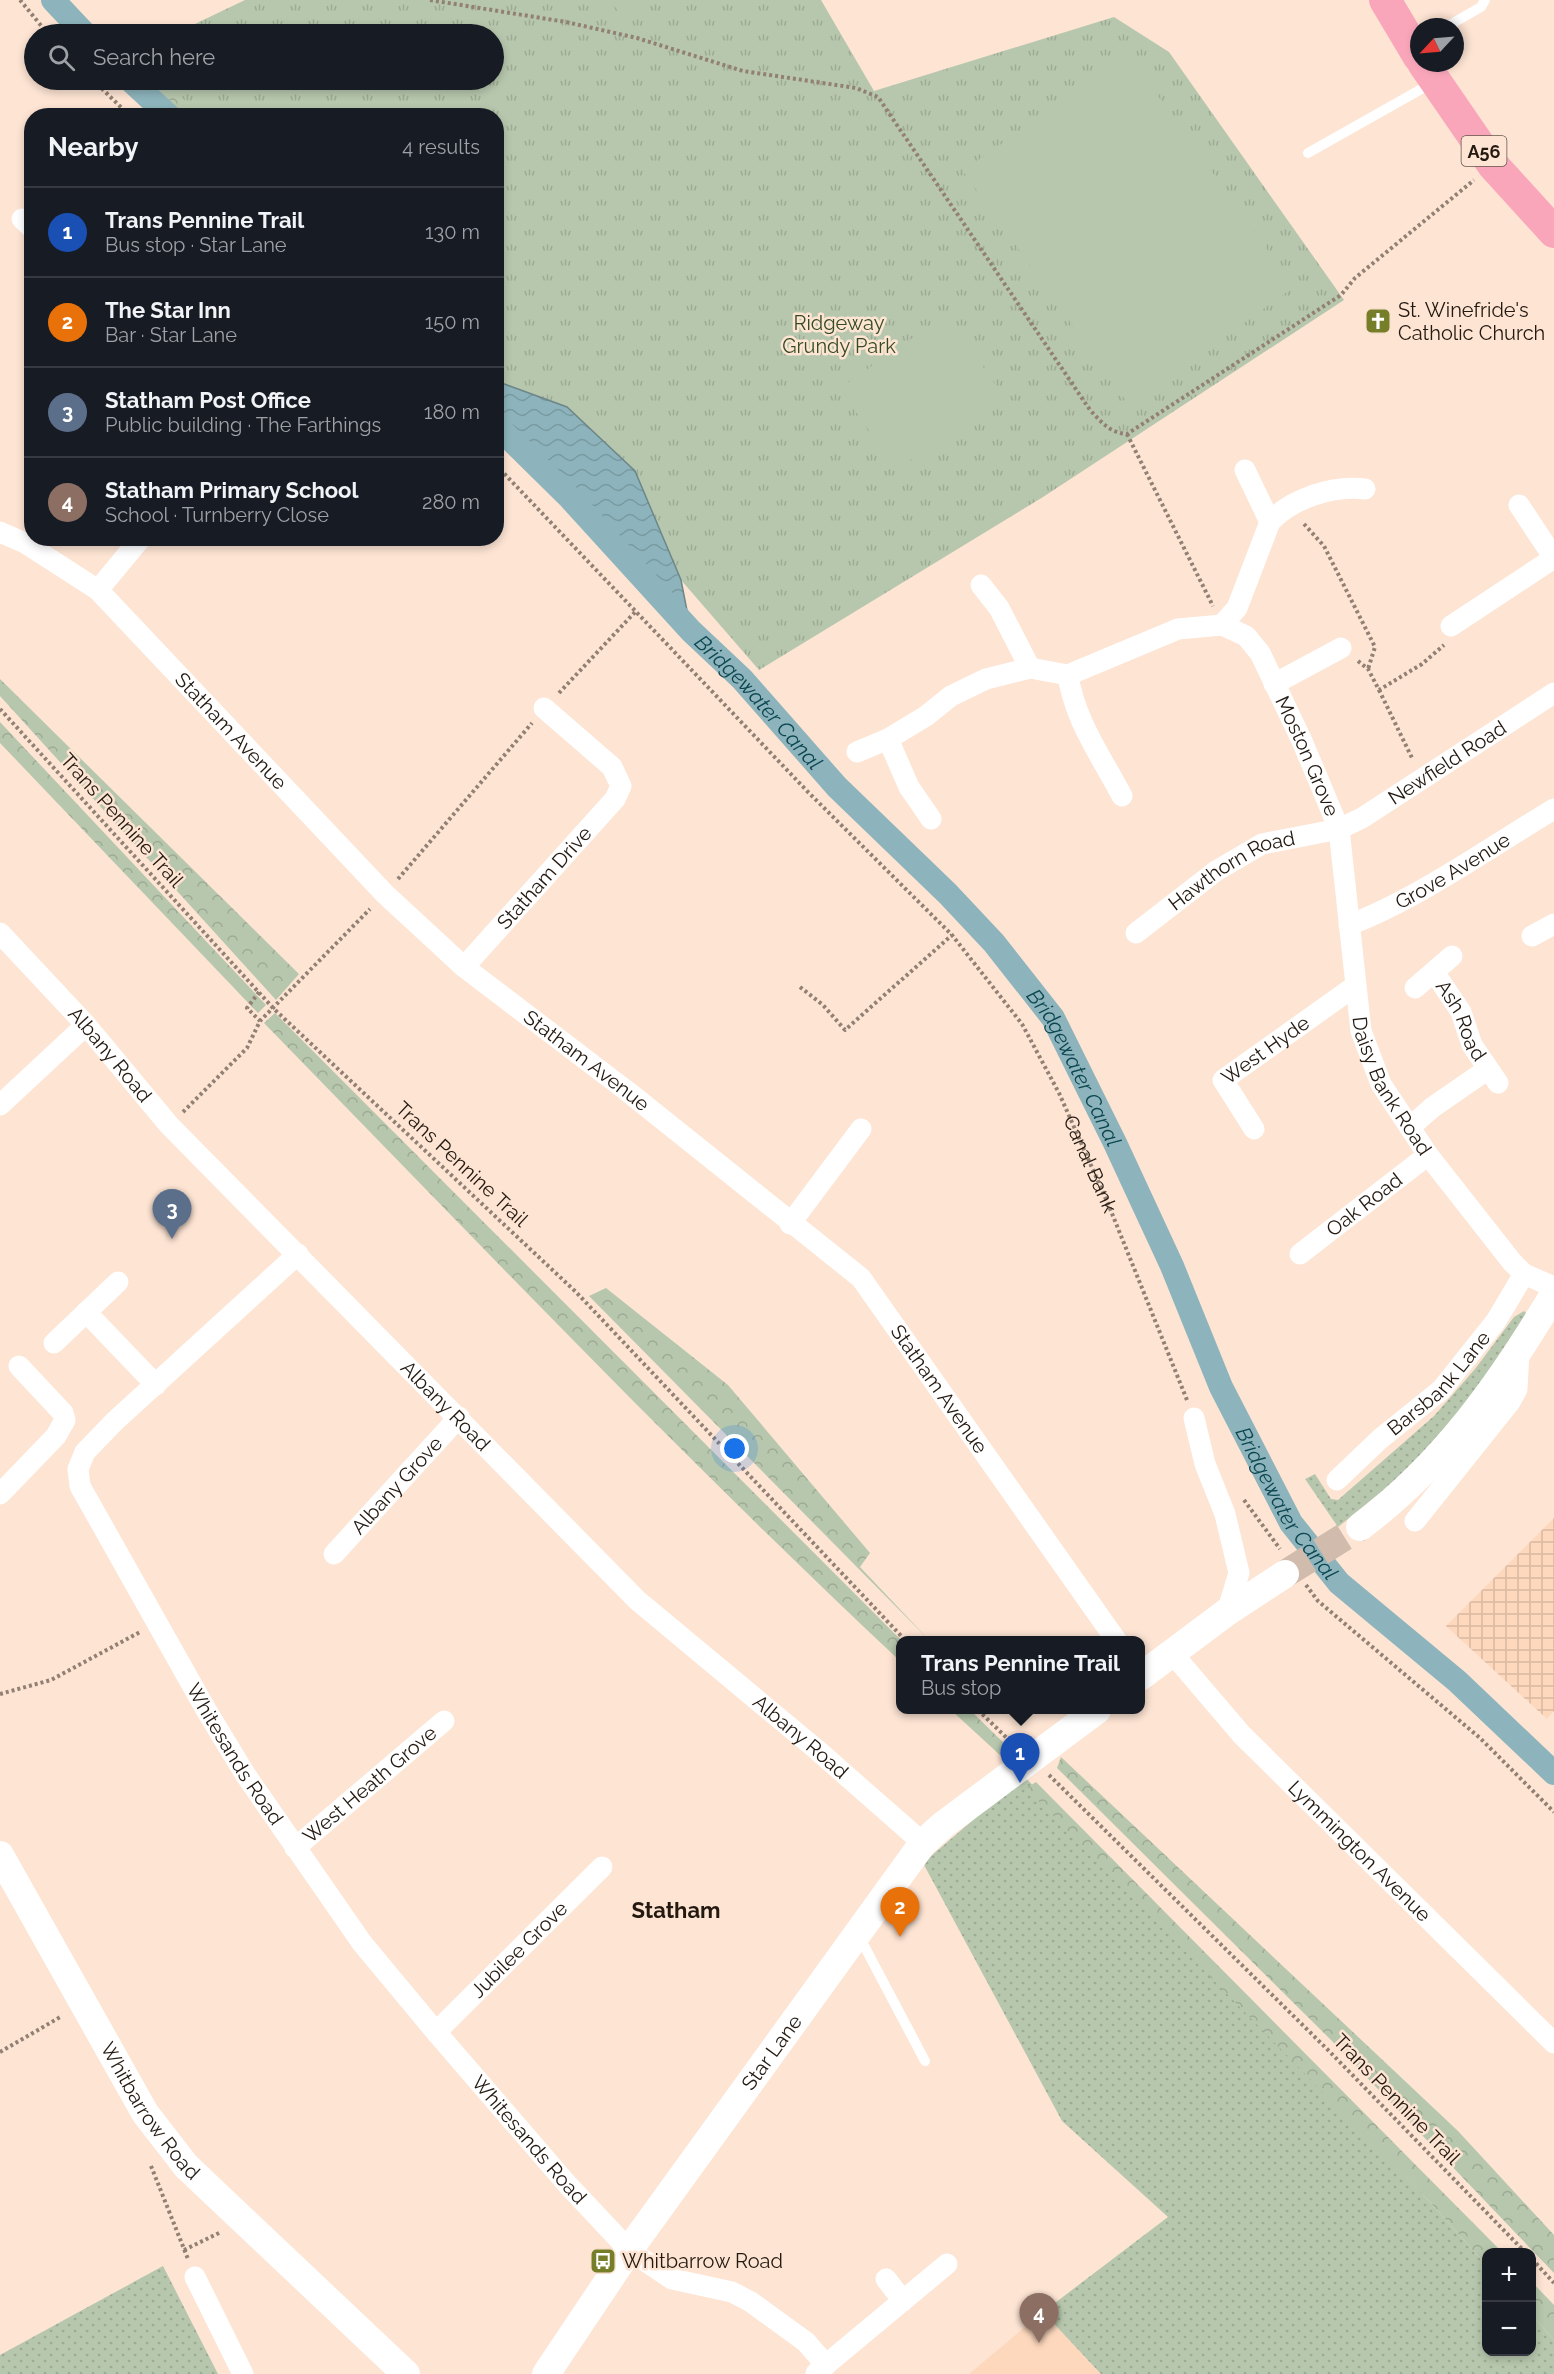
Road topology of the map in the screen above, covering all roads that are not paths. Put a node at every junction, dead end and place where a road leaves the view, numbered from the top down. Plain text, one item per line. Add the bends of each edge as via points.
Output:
1 (1385, 0) edge
2 (1485, 0) edge
3 (1462, 18) edge
4 (1410, 39) edge
5 (1410, 68) edge
6 (1431, 72) edge
7 (1308, 153) dead end
8 (1554, 231) edge
9 (1245, 470) dead end
10 (1365, 489) dead end
11 (1519, 505) dead end
12 (1270, 522) junction
13 (0, 532) edge
14 (24, 543) edge
15 (30, 546) edge
16 (134, 546) edge
17 (1554, 558) edge
18 (981, 585) dead end
19 (98, 590) junction
20 (1222, 626) junction
21 (1451, 626) road end
22 (1341, 648) road end
23 (1030, 668) junction
24 (1068, 675) junction
25 (1274, 684) junction
26 (1554, 693) edge
27 (544, 708) road end
28 (888, 739) junction
29 (857, 752) dead end
30 (1122, 796) dead end
31 (1553, 811) edge
32 (931, 819) dead end
33 (1339, 830) junction
34 (1554, 924) edge
35 (1349, 925) junction
36 (0, 933) edge
37 (1136, 933) dead end
38 (1532, 936) dead end
39 (1452, 956) dead end
40 (464, 967) junction
41 (1434, 972) junction
42 (1355, 986) junction
43 (1414, 988) dead end
44 (86, 1025) junction
45 (0, 1105) edge
46 (1410, 1127) junction
47 (861, 1129) dead end
48 (1254, 1129) dead end
49 (1428, 1155) junction
50 (790, 1224) junction
51 (298, 1254) junction
52 (1300, 1254) dead end
53 (1524, 1274) junction
54 (118, 1282) dead end
55 (1554, 1287) edge
56 (1554, 1294) edge
57 (87, 1312) junction
58 (54, 1343) dead end
59 (1519, 1353) junction
60 (19, 1366) dead end
61 (156, 1385) junction
62 (459, 1417) junction
63 (1194, 1418) road end
64 (1337, 1480) dead end
65 (0, 1494) edge
66 (1415, 1521) dead end
67 (1360, 1527) tunnel mouth
68 (334, 1554) dead end
69 (1284, 1574) tunnel mouth
70 (1227, 1612) junction
71 (1112, 1636) edge
72 (1172, 1653) junction
73 (1145, 1673) edge
74 (1092, 1714) edge
75 (444, 1721) dead end
76 (923, 1843) junction
77 (295, 1848) junction
78 (0, 1855) edge
79 (603, 1867) dead end
80 (857, 1932) junction
81 (436, 2032) junction
82 (1554, 2043) edge
83 (925, 2061) dead end
84 (629, 2250) junction
85 (947, 2264) dead end
86 (195, 2277) dead end
87 (886, 2279) dead end
88 (903, 2301) junction
89 (820, 2369) edge
90 (243, 2374) edge
91 (406, 2374) edge
92 (546, 2374) edge

1 - 4 main road, A56
2 - 3 lane via 1481,7
5 - 7 lane
6 - 8 main road, A56 via 1493,165
9 - 12 street
10 - 12 street via 1345,487 1291,505
11 - 17 street
12 - 20 street via 1238,608
13 - 14 street, Statham Avenue
15 - 19 street, Statham Avenue
16 - 19 street
17 - 21 street
18 - 23 street via 999,608
19 - 40 street, Statham Avenue via 385,894
20 - 24 street via 1178,629
20 - 25 street, Moston Grove via 1246,636 1260,653
22 - 25 street, Moston Grove
23 - 24 street
23 - 28 street via 1009,671 967,687
24 - 30 street via 1080,717
25 - 33 street, Moston Grove
26 - 33 street, Newfield Road
27 - 40 street, Statham Drive via 612,767 626,789
28 - 29 street
28 - 32 street via 909,787
31 - 35 street, Grove Avenue via 1368,918
33 - 35 street, Daisy Bank Road
33 - 37 street, Hawthorn Road via 1262,844 1216,871
34 - 38 street
35 - 42 street, Daisy Bank Road
36 - 44 street, Albany Road
39 - 41 street, Ash Road
40 - 50 street, Statham Avenue via 627,1091
41 - 43 street, Ash Road
41 - 46 street, Ash Road via 1461,1011 1472,1044 1493,1076 1433,1107
42 - 46 street, Daisy Bank Road via 1361,1031 1381,1084
42 - 48 street, West Hyde via 1223,1080
44 - 45 street
44 - 51 street, Albany Road via 170,1125
46 - 49 street, Daisy Bank Road
47 - 50 street
49 - 52 street, Oak Road
49 - 53 street, Daisy Bank Road
50 - 71 street, Statham Avenue via 861,1278
51 - 61 street, Whitesands Road
51 - 62 street, Albany Road
53 - 55 street, Daisy Bank Road
53 - 64 street, Barsbank Lane via 1496,1321 1441,1390
54 - 57 street
56 - 59 street, Barsbank Lane
57 - 58 street
57 - 61 street
59 - 66 street, Barsbank Lane via 1517,1389 1510,1402
59 - 67 street, Barsbank Lane via 1445,1451 1399,1497
60 - 65 street via 63,1413 65,1420 56,1436
61 - 77 street, Whitesands Road via 85,1452 78,1469 80,1486 211,1717
62 - 68 street, Albany Grove
62 - 76 street, Albany Road via 638,1600
63 - 70 street via 1204,1464 1225,1514 1239,1573
69 - 70 street
70 - 72 street
72 - 73 street
72 - 82 street, Lymmington Avenue via 1242,1735
74 - 76 street, Star Lane
75 - 77 street, West Heath Grove
76 - 80 street, Star Lane
77 - 81 street, Whitesands Road via 362,1943
78 - 91 street, Whitbarrow Road via 145,2113 186,2166
79 - 81 street, Jubilee Grove
80 - 83 lane
80 - 84 street, Star Lane
81 - 84 street, Whitesands Road
84 - 89 street, Whitesands Road via 672,2279 732,2292 751,2302 806,2342
84 - 92 street, Star Lane
85 - 88 street
86 - 90 street
87 - 88 street
88 - 89 street

